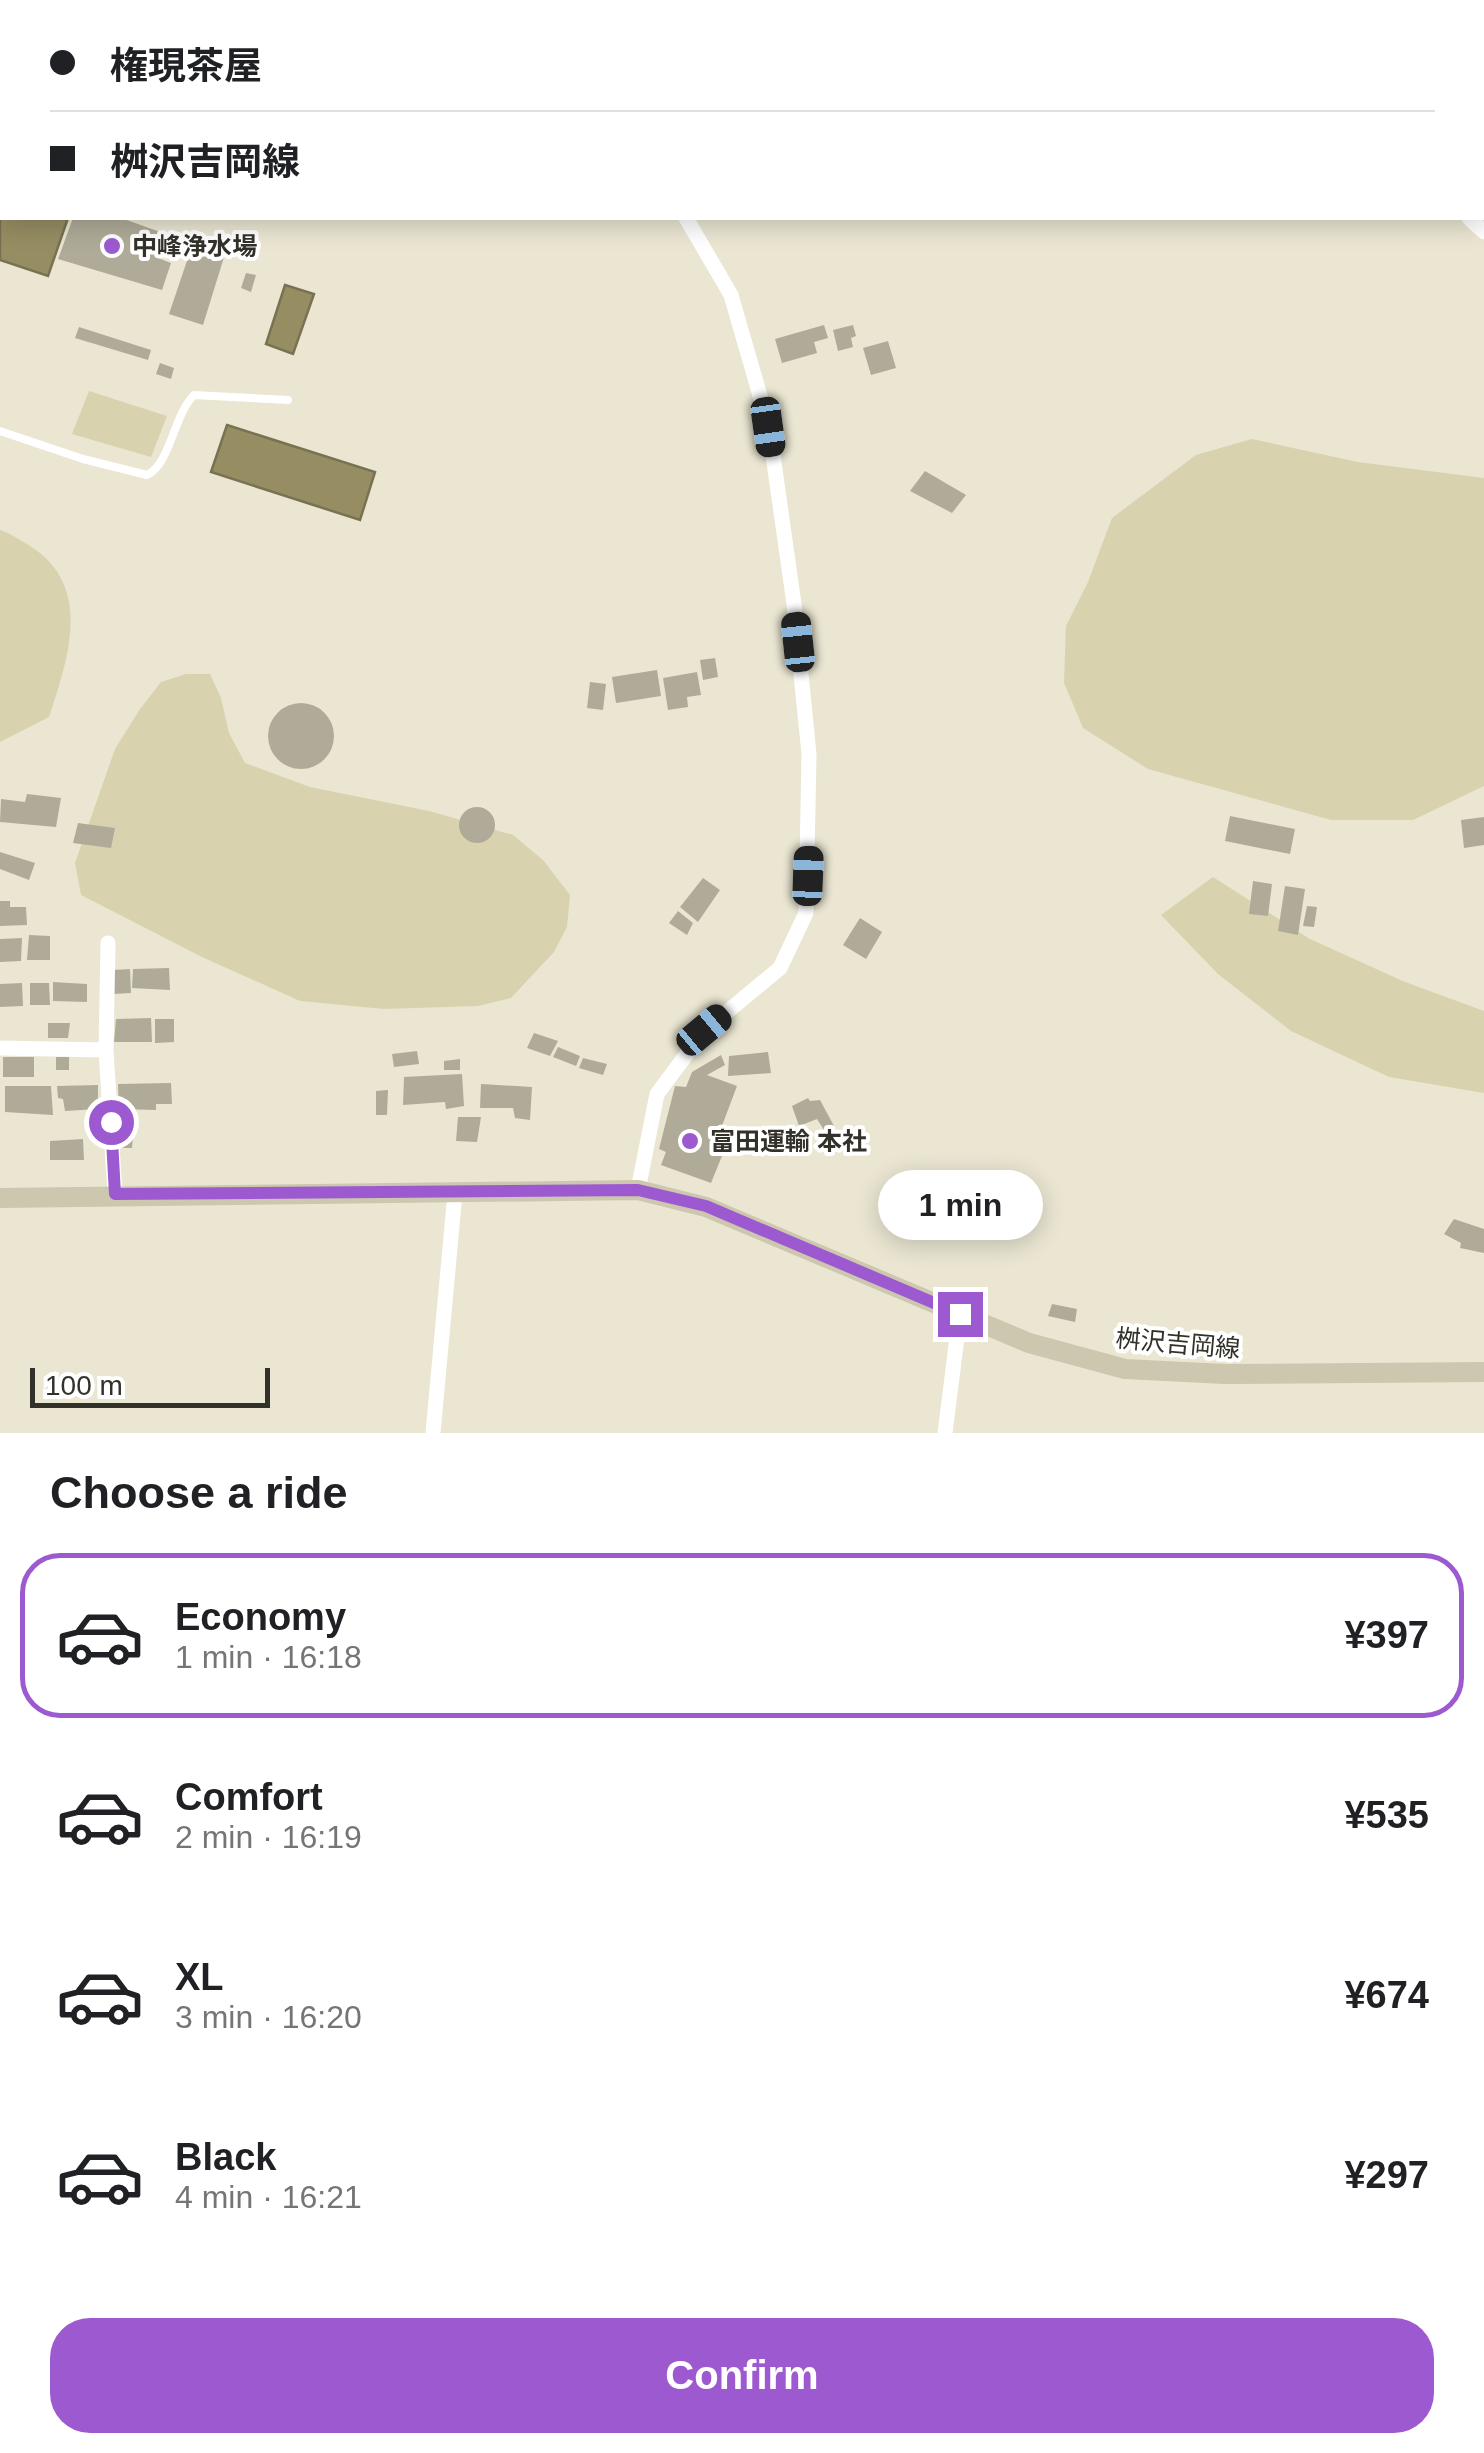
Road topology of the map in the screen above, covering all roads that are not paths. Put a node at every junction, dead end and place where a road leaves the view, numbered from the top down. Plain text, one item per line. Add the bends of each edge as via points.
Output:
1 (687, 220) edge
2 (288, 400) dead end
3 (0, 431) edge
4 (108, 943) dead end
5 (0, 1048) edge
6 (106, 1050) junction
7 (638, 1190) junction
8 (455, 1193) junction
9 (115, 1194) junction
10 (0, 1198) edge
11 (960, 1314) junction
12 (1484, 1372) edge
13 (432, 1433) edge
14 (945, 1433) edge

1 - 7 street via 731,295 768,427 809,754 806,913 780,968 704,1030 657,1094
2 - 3 lane via 194,395 159,466 147,475
4 - 6 street
5 - 6 street
6 - 9 street
7 - 8 main road, 桝沢吉岡線
7 - 11 main road, 桝沢吉岡線 via 706,1206
8 - 9 main road, 桝沢吉岡線
8 - 13 street
9 - 10 main road, 桝沢吉岡線
11 - 12 main road, 桝沢吉岡線 via 1029,1342 1125,1368
11 - 14 street

